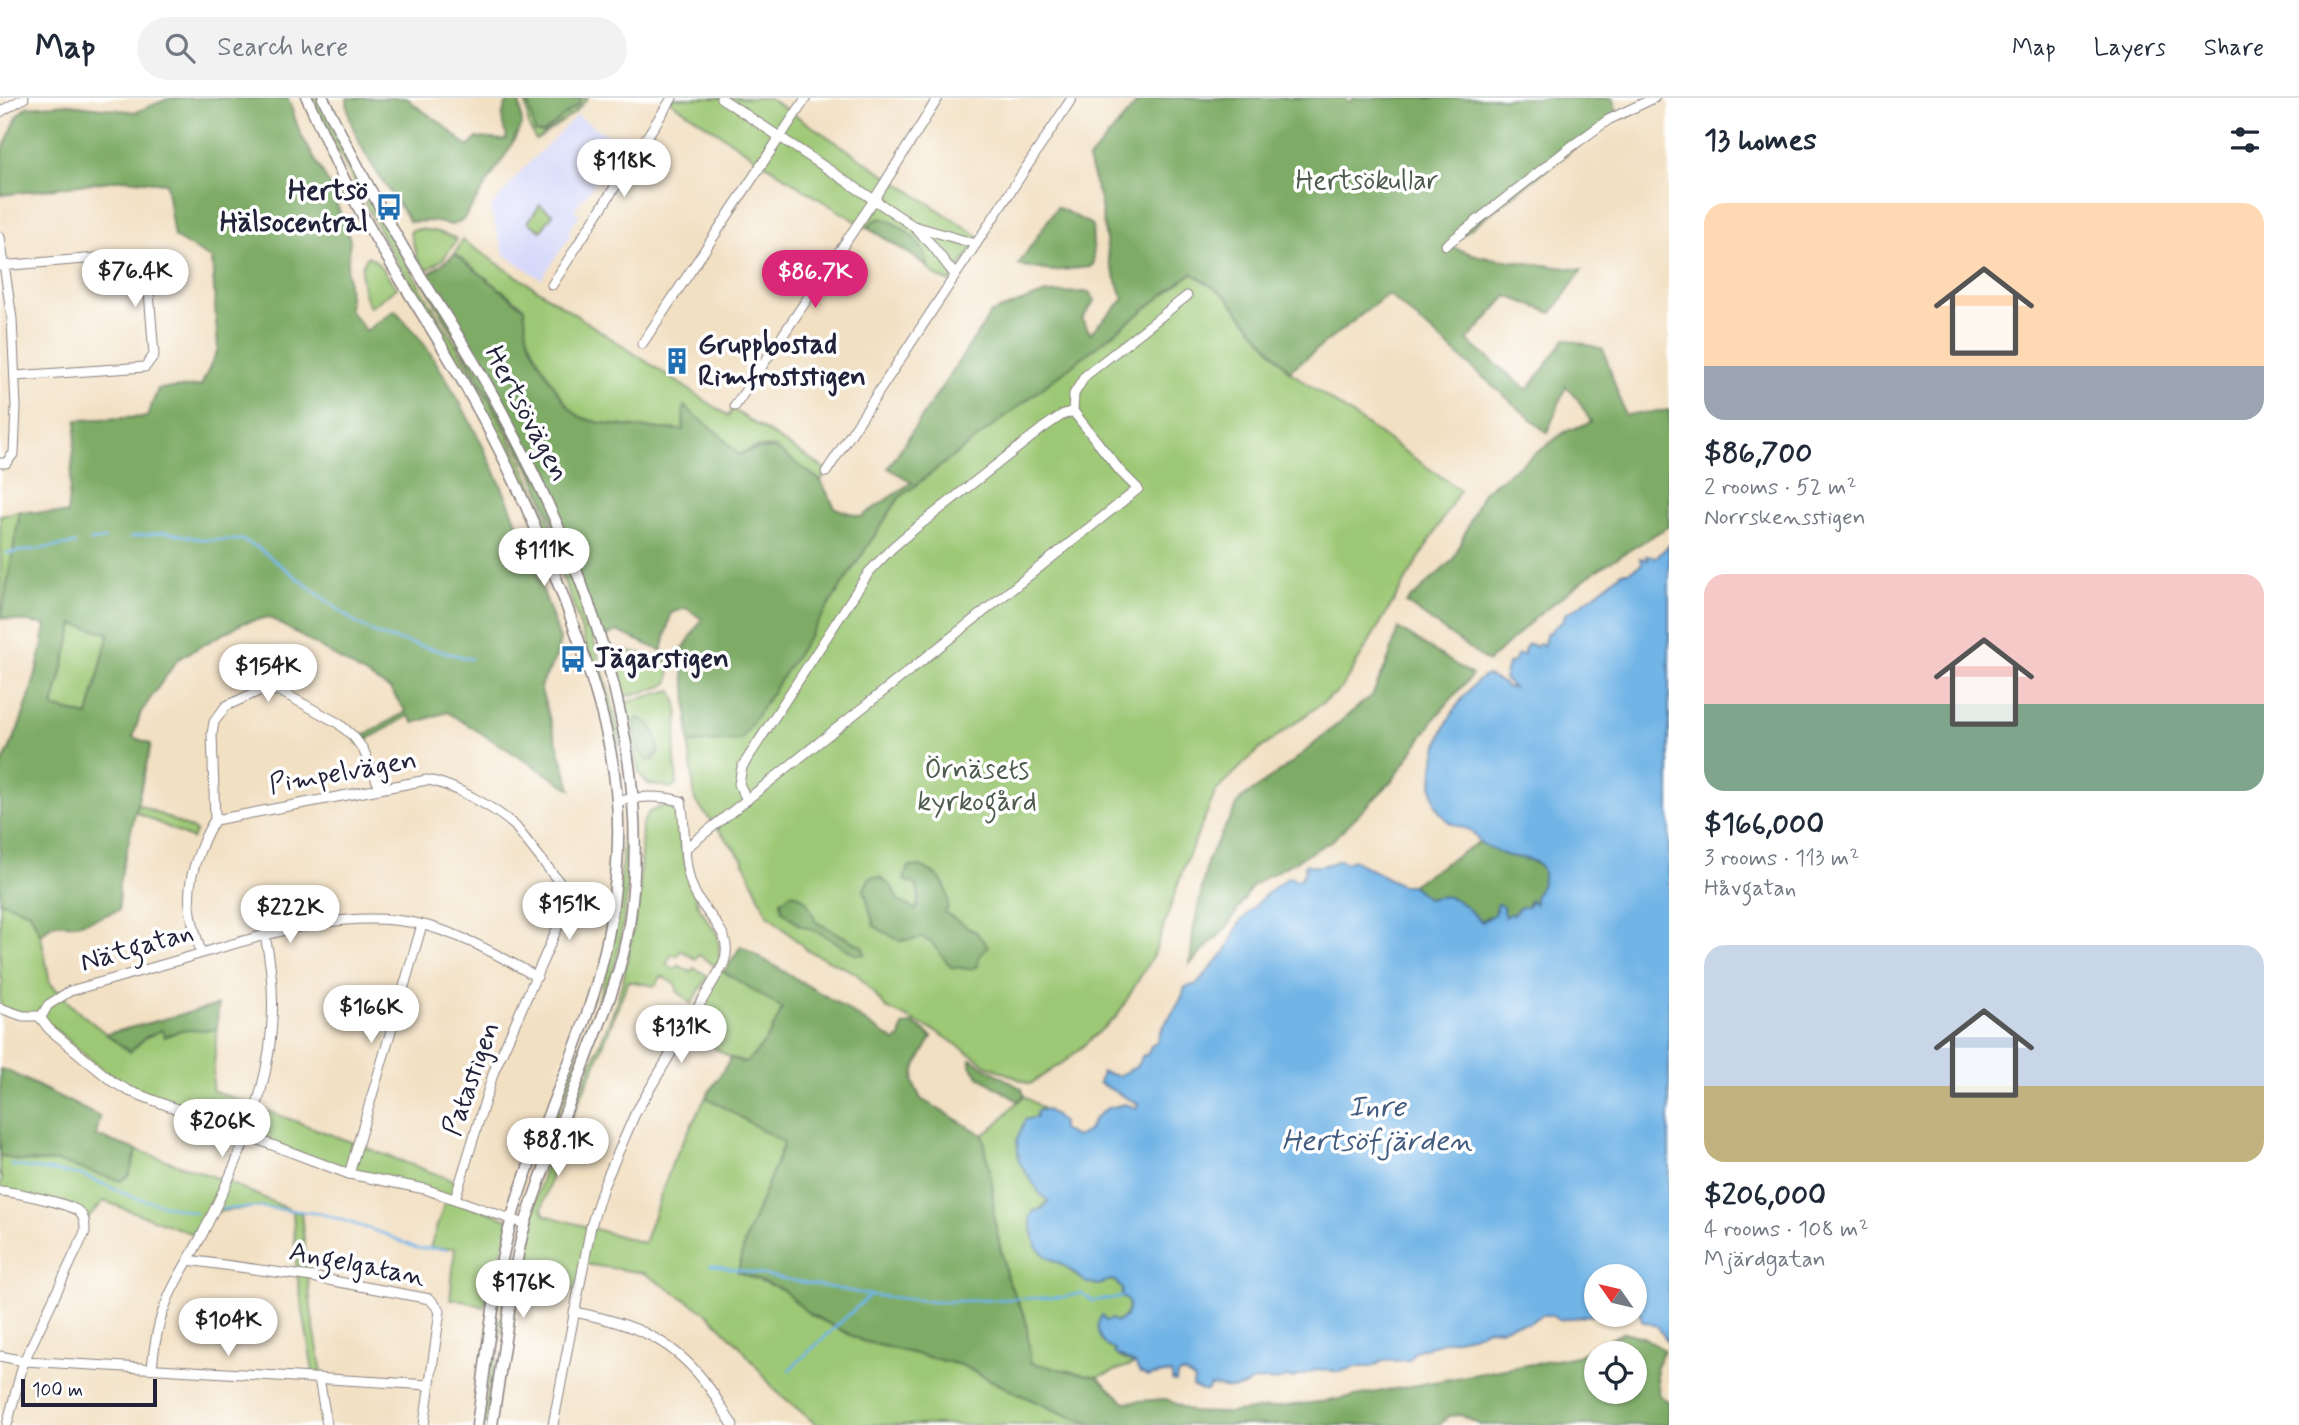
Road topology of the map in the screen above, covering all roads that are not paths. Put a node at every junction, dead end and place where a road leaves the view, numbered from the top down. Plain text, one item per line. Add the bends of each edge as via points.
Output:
1 (24, 98) edge
2 (307, 98) edge
3 (324, 98) edge
4 (672, 98) edge
5 (721, 98) edge
6 (806, 98) edge
7 (939, 98) edge
8 (1072, 98) edge
9 (1654, 98) edge
10 (0, 112) edge
11 (780, 137) junction
12 (874, 200) junction
13 (912, 225) junction
14 (0, 237) edge
15 (976, 244) junction
16 (1446, 245) dead end
17 (2, 266) edge
18 (955, 275) junction
19 (552, 285) dead end
20 (1187, 296) dead end
21 (642, 344) dead end
22 (15, 376) junction
23 (735, 406) dead end
24 (1073, 411) junction
25 (0, 463) edge
26 (826, 472) dead end
27 (380, 788) junction
28 (634, 797) junction
29 (747, 800) junction
30 (617, 802) junction
31 (215, 820) junction
32 (686, 848) junction
33 (422, 925) junction
34 (265, 936) junction
35 (201, 953) junction
36 (537, 977) junction
37 (0, 1008) edge
38 (41, 1017) junction
39 (247, 1136) junction
40 (349, 1174) junction
41 (0, 1191) edge
42 (455, 1199) junction
43 (512, 1220) junction
44 (525, 1224) junction
45 (188, 1260) junction
46 (574, 1312) junction
47 (0, 1356) edge
48 (24, 1362) junction
49 (152, 1368) junction
50 (319, 1378) junction
51 (430, 1385) junction
52 (731, 1424) edge
53 (7, 1425) edge
54 (327, 1425) edge
55 (424, 1425) edge
56 (477, 1425) edge
57 (492, 1425) edge
58 (553, 1425) edge

1 - 10 street
2 - 30 main road, Hertsövägen via 361,212 451,362 533,517 597,696
3 - 28 main road, Hertsövägen via 384,213 500,407 538,483 597,630 618,701
4 - 19 street
5 - 11 street
6 - 11 street
7 - 12 street
8 - 15 street
9 - 16 street via 1608,120
11 - 12 street
11 - 21 street
12 - 13 street
12 - 23 street
13 - 15 street
13 - 18 street
14 - 17 street
15 - 18 street
17 - 22 street via 12,319
17 - 22 street via 133,255 147,267 154,355 145,367
18 - 26 street
20 - 24 street via 1085,376 1074,394
22 - 25 street via 14,453
24 - 29 street via 1044,428 917,527 869,572 741,766 739,784
24 - 29 street via 1138,489
27 - 31 street, Pimpelvägen
27 - 31 street via 363,749 346,729 280,691 265,689 226,706 214,722
27 - 36 street, Pimpelvägen via 421,780 439,782 503,817 523,835 571,897
28 - 30 street
28 - 32 street via 681,801
28 - 44 main road, Hertsövägen via 635,867 618,977
29 - 32 street
30 - 43 main road, Hertsövägen via 613,903 599,978 531,1156
31 - 35 street via 188,885
32 - 46 street via 692,885 724,937 727,951 618,1150 591,1226
33 - 34 street, Nätgatan via 359,920
33 - 36 street, Nätgatan via 481,946
33 - 40 street
34 - 35 street, Nätgatan
34 - 39 street via 271,986 270,1040 264,1082
35 - 38 street, Nätgatan via 64,993
36 - 42 street, Patastigen via 494,1071
37 - 38 street
38 - 39 street via 49,1029 122,1088
39 - 40 street
39 - 45 street
40 - 42 street
41 - 48 street via 23,1193 78,1211 85,1221 85,1232
42 - 43 street
43 - 44 street
43 - 56 main road, Hertsövägen
44 - 57 main road, Hertsövägen
45 - 49 street via 164,1307
45 - 51 street, Angelgatan via 430,1299 440,1311
46 - 52 street via 611,1319 672,1348 710,1388
46 - 58 street
47 - 48 street
48 - 49 street
48 - 53 street
49 - 50 street
50 - 51 street
50 - 54 street
51 - 55 street, Angelgatan

